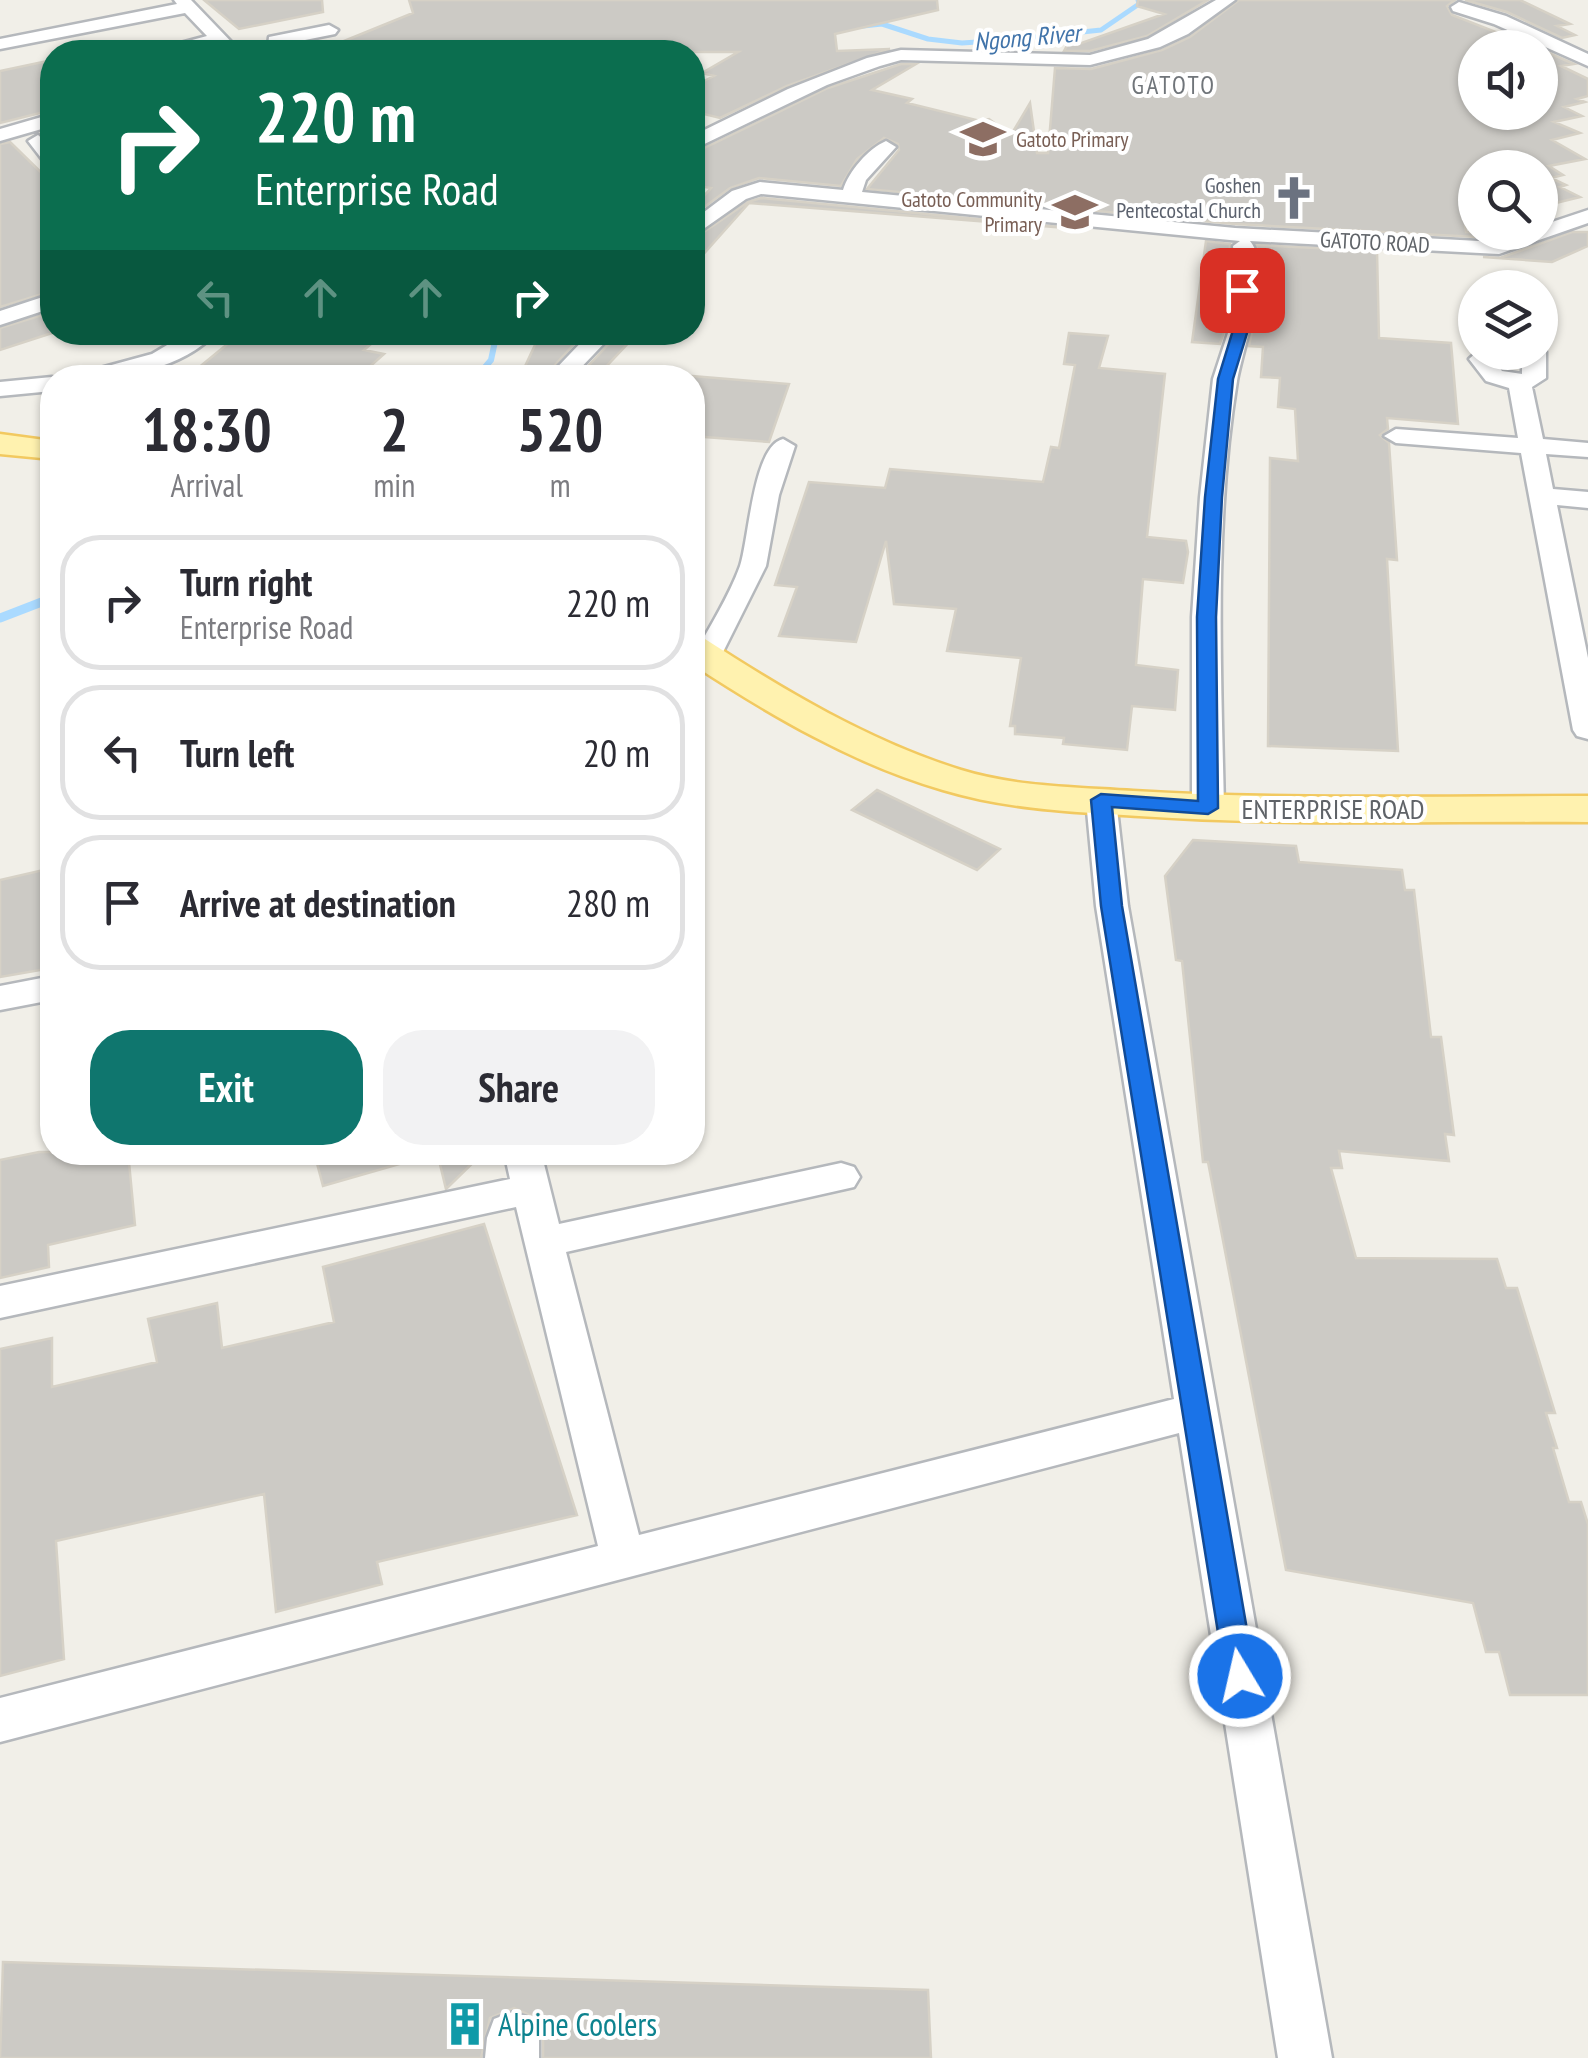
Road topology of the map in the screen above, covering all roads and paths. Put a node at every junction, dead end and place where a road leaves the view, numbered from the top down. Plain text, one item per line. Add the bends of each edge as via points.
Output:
1 (1227, 0) edge
2 (188, 2) edge
3 (1459, 7) dead end
4 (329, 30) dead end
5 (217, 40) edge
6 (280, 40) edge
7 (0, 44) edge
8 (1588, 61) edge
9 (40, 123) edge
10 (0, 135) edge
11 (705, 138) edge
12 (40, 140) edge
13 (886, 148) dead end
14 (0, 151) edge
15 (851, 195) junction
16 (1588, 216) edge
17 (705, 220) edge
18 (1244, 246) dead end
19 (40, 295) edge
20 (0, 318) edge
21 (184, 345) edge
22 (592, 345) edge
23 (138, 365) edge
24 (562, 365) edge
25 (1489, 370) edge
26 (1534, 370) edge
27 (1520, 384) junction
28 (40, 385) edge
29 (0, 389) edge
30 (0, 434) edge
31 (1396, 436) dead end
32 (0, 444) edge
33 (40, 445) edge
34 (1529, 445) junction
35 (783, 446) dead end
36 (40, 448) edge
37 (1588, 450) edge
38 (1540, 496) junction
39 (1588, 500) edge
40 (705, 644) edge
41 (705, 655) edge
42 (1588, 730) edge
43 (1101, 800) junction
44 (1208, 808) junction
45 (1588, 809) edge
46 (40, 990) edge
47 (0, 998) edge
48 (526, 1171) edge
49 (841, 1177) dead end
50 (544, 1242) junction
51 (0, 1302) edge
52 (1196, 1411) junction
53 (623, 1560) junction
54 (0, 1720) edge
55 (1304, 2058) edge

1 - 11 street via 1154,43 1090,60 902,55 875,61
2 - 5 street
2 - 7 street
3 - 8 street
4 - 6 street
9 - 10 street
12 - 14 street
13 - 15 street via 856,178
15 - 16 street, GATOTO ROAD via 1235,234 1499,248
15 - 17 street, GATOTO ROAD via 753,188
18 - 44 street via 1240,330 1225,379 1213,497 1206,617
19 - 20 street
21 - 23 street
22 - 24 street via 584,353 566,350
25 - 27 street
26 - 27 street via 1534,378
27 - 34 street
28 - 29 street
30 - 33 street
31 - 34 street
32 - 36 main road
34 - 37 street
34 - 38 street
35 - 40 street via 752,566
38 - 39 street
38 - 42 street
41 - 43 main road, ENTERPRISE ROAD via 773,700 954,781
43 - 44 main road, ENTERPRISE ROAD
43 - 52 street via 1112,906
44 - 45 main road, ENTERPRISE ROAD
46 - 47 street
48 - 50 street
48 - 51 street
49 - 50 street
50 - 53 street
52 - 53 street
52 - 55 street
53 - 54 street

